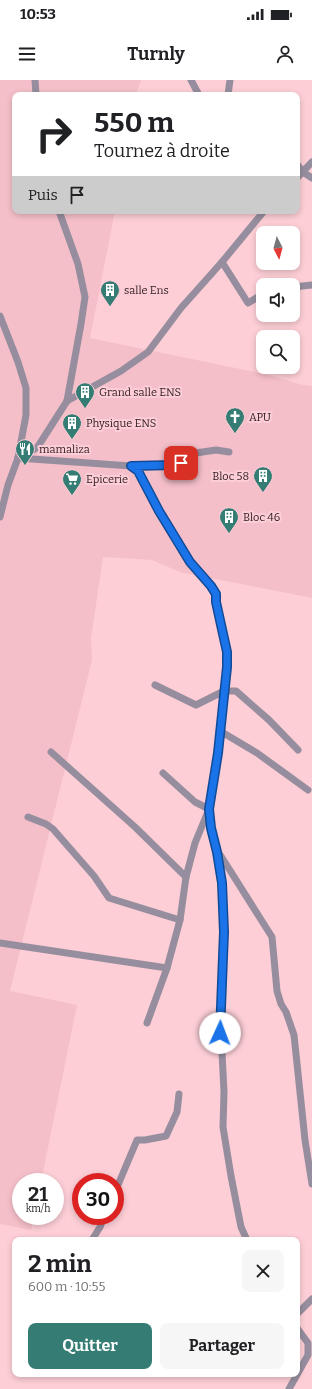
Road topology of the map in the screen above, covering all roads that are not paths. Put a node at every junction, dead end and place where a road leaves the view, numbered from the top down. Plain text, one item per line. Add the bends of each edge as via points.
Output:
1 (35, 80) edge
2 (191, 80) edge
3 (230, 80) edge
4 (36, 92) edge
5 (197, 92) edge
6 (228, 92) edge
7 (312, 162) edge
8 (300, 167) edge
9 (304, 172) junction
10 (300, 175) edge
11 (312, 178) edge
12 (60, 214) edge
13 (262, 214) edge
14 (222, 262) junction
15 (312, 285) edge
16 (300, 286) edge
17 (256, 298) edge
18 (0, 316) edge
19 (67, 400) junction
20 (229, 452) dead end
21 (18, 458) junction
22 (131, 466) junction
23 (4, 484) edge
24 (0, 517) edge
25 (155, 685) dead end
26 (224, 691) junction
27 (220, 731) junction
28 (298, 750) dead end
29 (52, 752) dead end
30 (163, 774) dead end
31 (308, 790) dead end
32 (209, 809) junction
33 (28, 817) dead end
34 (217, 852) junction
35 (186, 877) junction
36 (180, 920) junction
37 (0, 943) edge
38 (166, 968) junction
39 (147, 1023) dead end
40 (179, 1094) dead end
41 (123, 1173) edge
42 (312, 1184) edge
43 (101, 1225) edge
44 (94, 1237) edge
45 (246, 1237) edge
46 (312, 1299) edge
47 (300, 1311) edge
48 (300, 1332) edge
49 (300, 1369) edge
50 (296, 1377) edge
51 (289, 1389) edge

1 - 4 street
2 - 5 street
3 - 6 street
7 - 9 street
8 - 9 street
9 - 10 street
9 - 11 street
12 - 19 street via 78,264 85,297
13 - 14 street
14 - 17 street via 248,303
14 - 19 street via 181,308 148,352 121,371
15 - 16 street
18 - 21 street via 26,388 26,414
19 - 21 street via 37,448
20 - 22 street via 216,450 189,454 181,463 174,465
21 - 22 street
21 - 23 street
22 - 26 street via 138,471 183,550 216,594 227,652
23 - 24 street
25 - 26 street via 196,705
26 - 27 street
26 - 28 street via 236,691
27 - 31 street via 257,753
27 - 32 street
29 - 35 street via 136,827
30 - 32 street via 195,802
32 - 34 street
32 - 35 street via 195,844
33 - 36 street via 52,829 94,876 109,898
34 - 42 street via 272,937 277,991 294,1035
34 - 45 street via 222,883 224,932 220,1033 224,1092 223,1127 230,1176
35 - 36 street
36 - 38 street
37 - 38 street
38 - 39 street
40 - 41 street via 176,1112 166,1136 137,1140
43 - 44 street
46 - 47 street
48 - 49 street via 308,1343 308,1355
50 - 51 street

